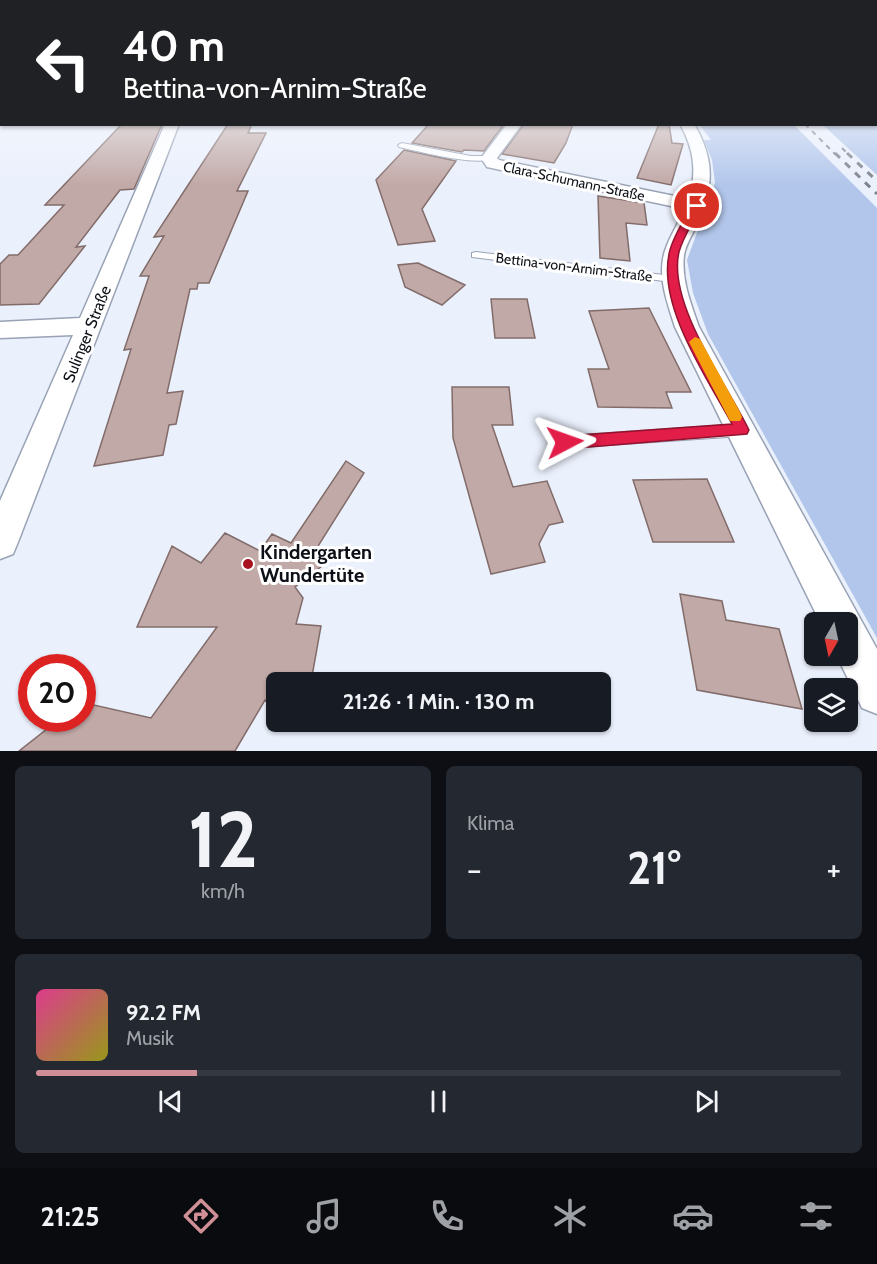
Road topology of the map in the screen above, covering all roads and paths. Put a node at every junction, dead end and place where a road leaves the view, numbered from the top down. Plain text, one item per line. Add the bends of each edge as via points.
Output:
1 (171, 126) edge
2 (513, 126) edge
3 (688, 126) edge
4 (402, 145) dead end
5 (489, 158) junction
6 (697, 206) junction
7 (476, 255) dead end
8 (672, 279) junction
9 (90, 326) junction
10 (0, 330) edge
11 (742, 430) junction
12 (565, 442) dead end
13 (0, 542) edge
14 (836, 612) edge
15 (858, 655) edge
16 (877, 693) edge

1 - 9 street, Sulinger Straße
2 - 5 street, Clara-Schumann-Straße
3 - 6 street, Bettina-von-Arnim-Straße via 697,139 702,160 703,186
4 - 5 lane, Clara-Schumann-Straße
5 - 6 street, Clara-Schumann-Straße via 493,164
6 - 8 street, Bettina-von-Arnim-Straße via 674,252
7 - 8 lane, Bettina-von-Arnim-Straße
8 - 11 street, Bettina-von-Arnim-Straße via 687,327
9 - 10 street
9 - 13 street, Sulinger Straße
11 - 12 lane
11 - 14 street, Bettina-von-Arnim-Straße
15 - 16 street

